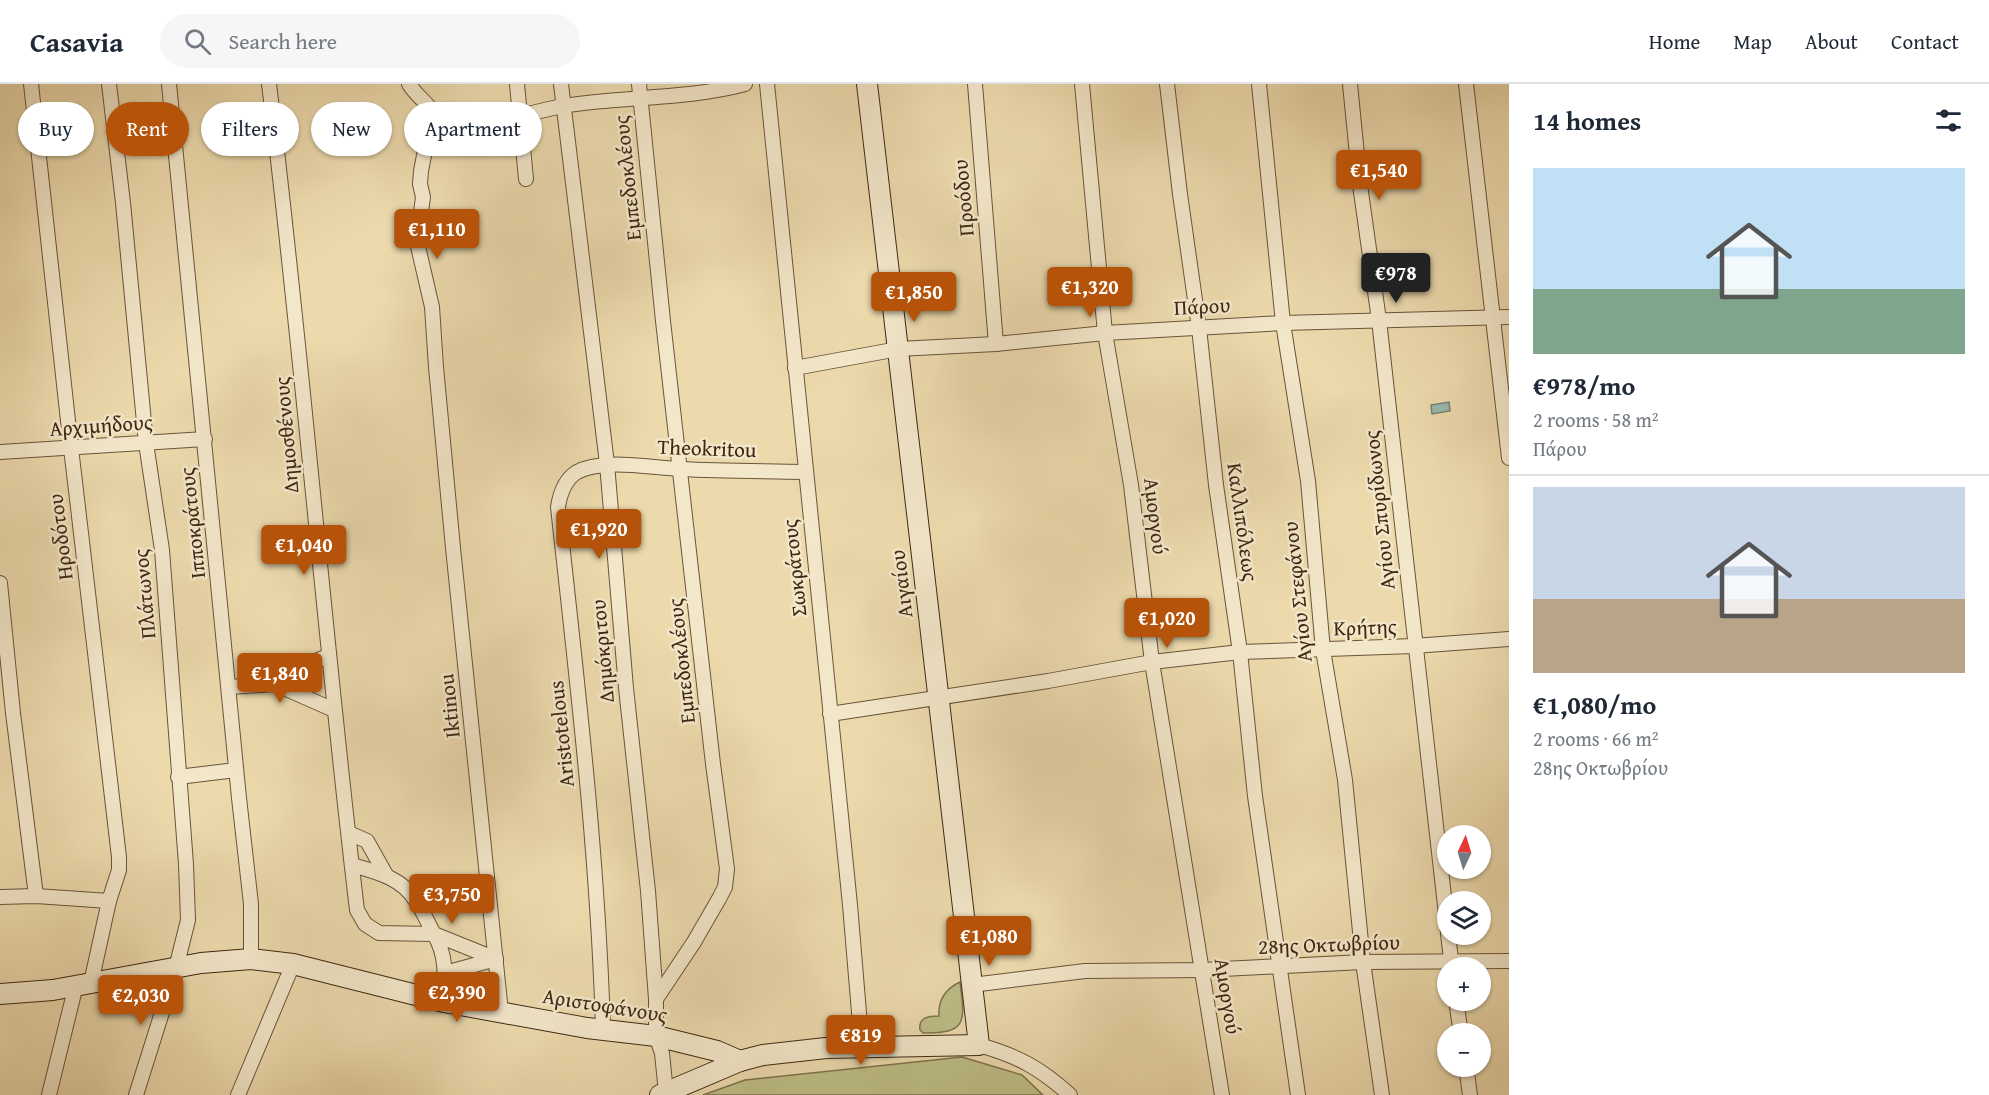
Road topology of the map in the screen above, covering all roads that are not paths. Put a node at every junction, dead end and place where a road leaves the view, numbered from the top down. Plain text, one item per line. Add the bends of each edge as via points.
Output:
1 (31, 84) edge
2 (109, 84) edge
3 (169, 84) edge
4 (269, 84) edge
5 (517, 84) edge
6 (561, 84) edge
7 (745, 84) edge
8 (767, 84) edge
9 (867, 84) edge
10 (975, 84) edge
11 (1082, 84) edge
12 (1167, 84) edge
13 (1259, 84) edge
14 (1350, 84) edge
15 (1466, 84) edge
16 (411, 87) edge
17 (639, 91) edge
18 (111, 102) edge
19 (171, 102) edge
20 (425, 102) edge
21 (519, 102) edge
22 (563, 106) junction
23 (542, 111) edge
24 (118, 156) edge
25 (177, 156) edge
26 (424, 156) edge
27 (524, 156) edge
28 (526, 179) dead end
29 (1509, 317) edge
30 (1492, 318) junction
31 (1379, 320) junction
32 (1283, 323) junction
33 (1199, 328) junction
34 (1105, 333) junction
35 (996, 344) junction
36 (898, 350) junction
37 (795, 368) junction
38 (205, 439) junction
39 (146, 443) junction
40 (71, 448) junction
41 (0, 452) edge
42 (1509, 458) edge
43 (607, 464) junction
44 (681, 469) junction
45 (805, 472) junction
46 (0, 583) edge
47 (1509, 639) edge
48 (1414, 646) junction
49 (1323, 650) junction
50 (1240, 652) junction
51 (328, 657) junction
52 (1152, 662) junction
53 (274, 684) junction
54 (229, 687) junction
55 (938, 698) junction
56 (334, 710) junction
57 (830, 714) junction
58 (236, 770) junction
59 (178, 777) junction
60 (349, 833) junction
61 (352, 865) junction
62 (386, 875) junction
63 (1443, 891) edge
64 (36, 896) junction
65 (0, 897) edge
66 (110, 901) junction
67 (434, 934) junction
68 (251, 959) junction
69 (496, 959) junction
70 (1509, 961) edge
71 (1363, 962) junction
72 (1491, 962) edge
73 (293, 964) junction
74 (1437, 964) edge
75 (1282, 966) junction
76 (176, 968) junction
77 (1203, 970) junction
78 (445, 973) junction
79 (83, 984) junction
80 (972, 985) junction
81 (0, 994) edge
82 (656, 999) junction
83 (444, 1002) junction
84 (501, 1012) junction
85 (603, 1030) junction
86 (656, 1036) junction
87 (979, 1045) junction
88 (862, 1048) junction
89 (740, 1061) junction
90 (1468, 1077) edge
91 (663, 1094) edge
92 (49, 1095) edge
93 (136, 1095) edge
94 (238, 1095) edge
95 (1070, 1095) edge
96 (1222, 1095) edge
97 (1299, 1095) edge
98 (1382, 1095) edge
99 (1470, 1095) edge

1 - 40 street, Ηροδότου
2 - 18 street, Πλάτωνος
3 - 19 street, Ιπποκράτους
4 - 51 street, Δημοσθένους
5 - 21 street
6 - 22 street, Δημόκριτου
7 - 17 street via 695,95
8 - 37 street, Σωκράτους
9 - 36 main road, Αιγαίου
10 - 35 street, Προόδου
11 - 34 street, Αμοργού
12 - 33 street, Καλλιπόλεως
13 - 32 street, Αγίου Στεφάνου
14 - 31 street, Αγίου Σπυρίδωνος
15 - 30 street
16 - 20 street
17 - 22 street
17 - 44 street, Εμπεδοκλέους
22 - 23 street
22 - 43 street, Δημόκριτου
24 - 39 street, Πλάτωνος
25 - 38 street, Ιπποκράτους
26 - 69 street, Iktinou via 417,242 432,307
27 - 28 street
29 - 30 street, Πάρου
30 - 31 street, Πάρου
30 - 42 street
31 - 32 street, Πάρου
31 - 48 street, Αγίου Σπυρίδωνος
32 - 33 street, Πάρου
32 - 49 street, Αγίου Στεφάνου via 1308,481
33 - 34 street, Πάρου
33 - 50 street, Καλλιπόλεως
34 - 35 street, Πάρου
34 - 52 street, Αμοργού via 1131,485
35 - 36 street, Πάρου
36 - 37 street, Πάρου
36 - 55 main road, Αιγαίου
37 - 45 street, Σωκράτους
38 - 39 street, Αρχιμήδους
38 - 54 street, Ιπποκράτους
39 - 40 street, Αρχιμήδους
39 - 59 street, Πλάτωνος via 162,550
40 - 41 street, Αρχιμήδους
40 - 66 street, Ηροδότου via 119,858
43 - 44 street, Theokritou
43 - 82 street, Δημόκριτου
43 - 85 street, Aristotelous via 578,472 567,481 558,507 585,759
44 - 45 street, Theokritou
44 - 82 street, Εμπεδοκλέους via 727,877 694,942
45 - 57 street, Σωκράτους
46 - 64 street
47 - 48 street, Κρήτης
48 - 49 street, Κρήτης
48 - 63 street, Αγίου Σπυρίδωνος
49 - 50 street, Κρήτης
49 - 71 street, Αγίου Στεφάνου via 1345,780
50 - 52 street, Κρήτης
50 - 75 street, Καλλιπόλεως via 1255,796
51 - 53 street via 297,669
51 - 56 street, Δημοσθένους
52 - 55 street, Κρήτης
52 - 77 street, Αμοργού
53 - 54 street
53 - 56 street
54 - 58 street, Ιπποκράτους
55 - 57 street, Κρήτης
55 - 80 main road, Αιγαίου
56 - 60 street, Δημοσθένους
57 - 88 street, Σωκράτους
58 - 59 street
58 - 68 street, Ιπποκράτους via 251,904
59 - 76 street, Πλάτωνος via 188,920
60 - 61 street, Δημοσθένους
60 - 62 street via 367,841
61 - 62 street
61 - 67 street, Δημοσθένους via 357,910 371,930 398,935
62 - 67 street via 410,891
64 - 65 street
64 - 66 street
66 - 79 street, Ηροδότου
67 - 69 street
67 - 78 street via 442,946
68 - 73 main road, Αριστοφάνους
68 - 76 main road, Αριστοφάνους
69 - 78 street
69 - 84 street, Iktinou
70 - 72 street, 28ης Οκτωβρίου
71 - 74 street, 28ης Οκτωβρίου
71 - 75 street, 28ης Οκτωβρίου
71 - 98 street, Αγίου Στεφάνου
73 - 83 main road, Αριστοφάνους
73 - 94 street
75 - 77 street, 28ης Οκτωβρίου
75 - 97 street, Καλλιπόλεως
76 - 79 main road, Αριστοφάνους
76 - 93 street, Πλάτωνος
77 - 80 street, 28ης Οκτωβρίου via 1085,971
77 - 96 street, Αμοργού
78 - 83 street
79 - 81 main road, Αριστοφάνους
79 - 92 street, Ηροδότου
80 - 87 main road, Αιγαίου
82 - 86 street, Δημόκριτου
83 - 84 main road, Αριστοφάνους
84 - 85 main road, Αριστοφάνους
85 - 86 main road, Αριστοφάνους
86 - 89 main road, Αριστοφάνους via 717,1051
86 - 91 street, Δημόκριτου via 662,1053
87 - 88 main road
87 - 95 street via 1028,1062
88 - 89 main road via 792,1051
89 - 91 main road
90 - 99 street

